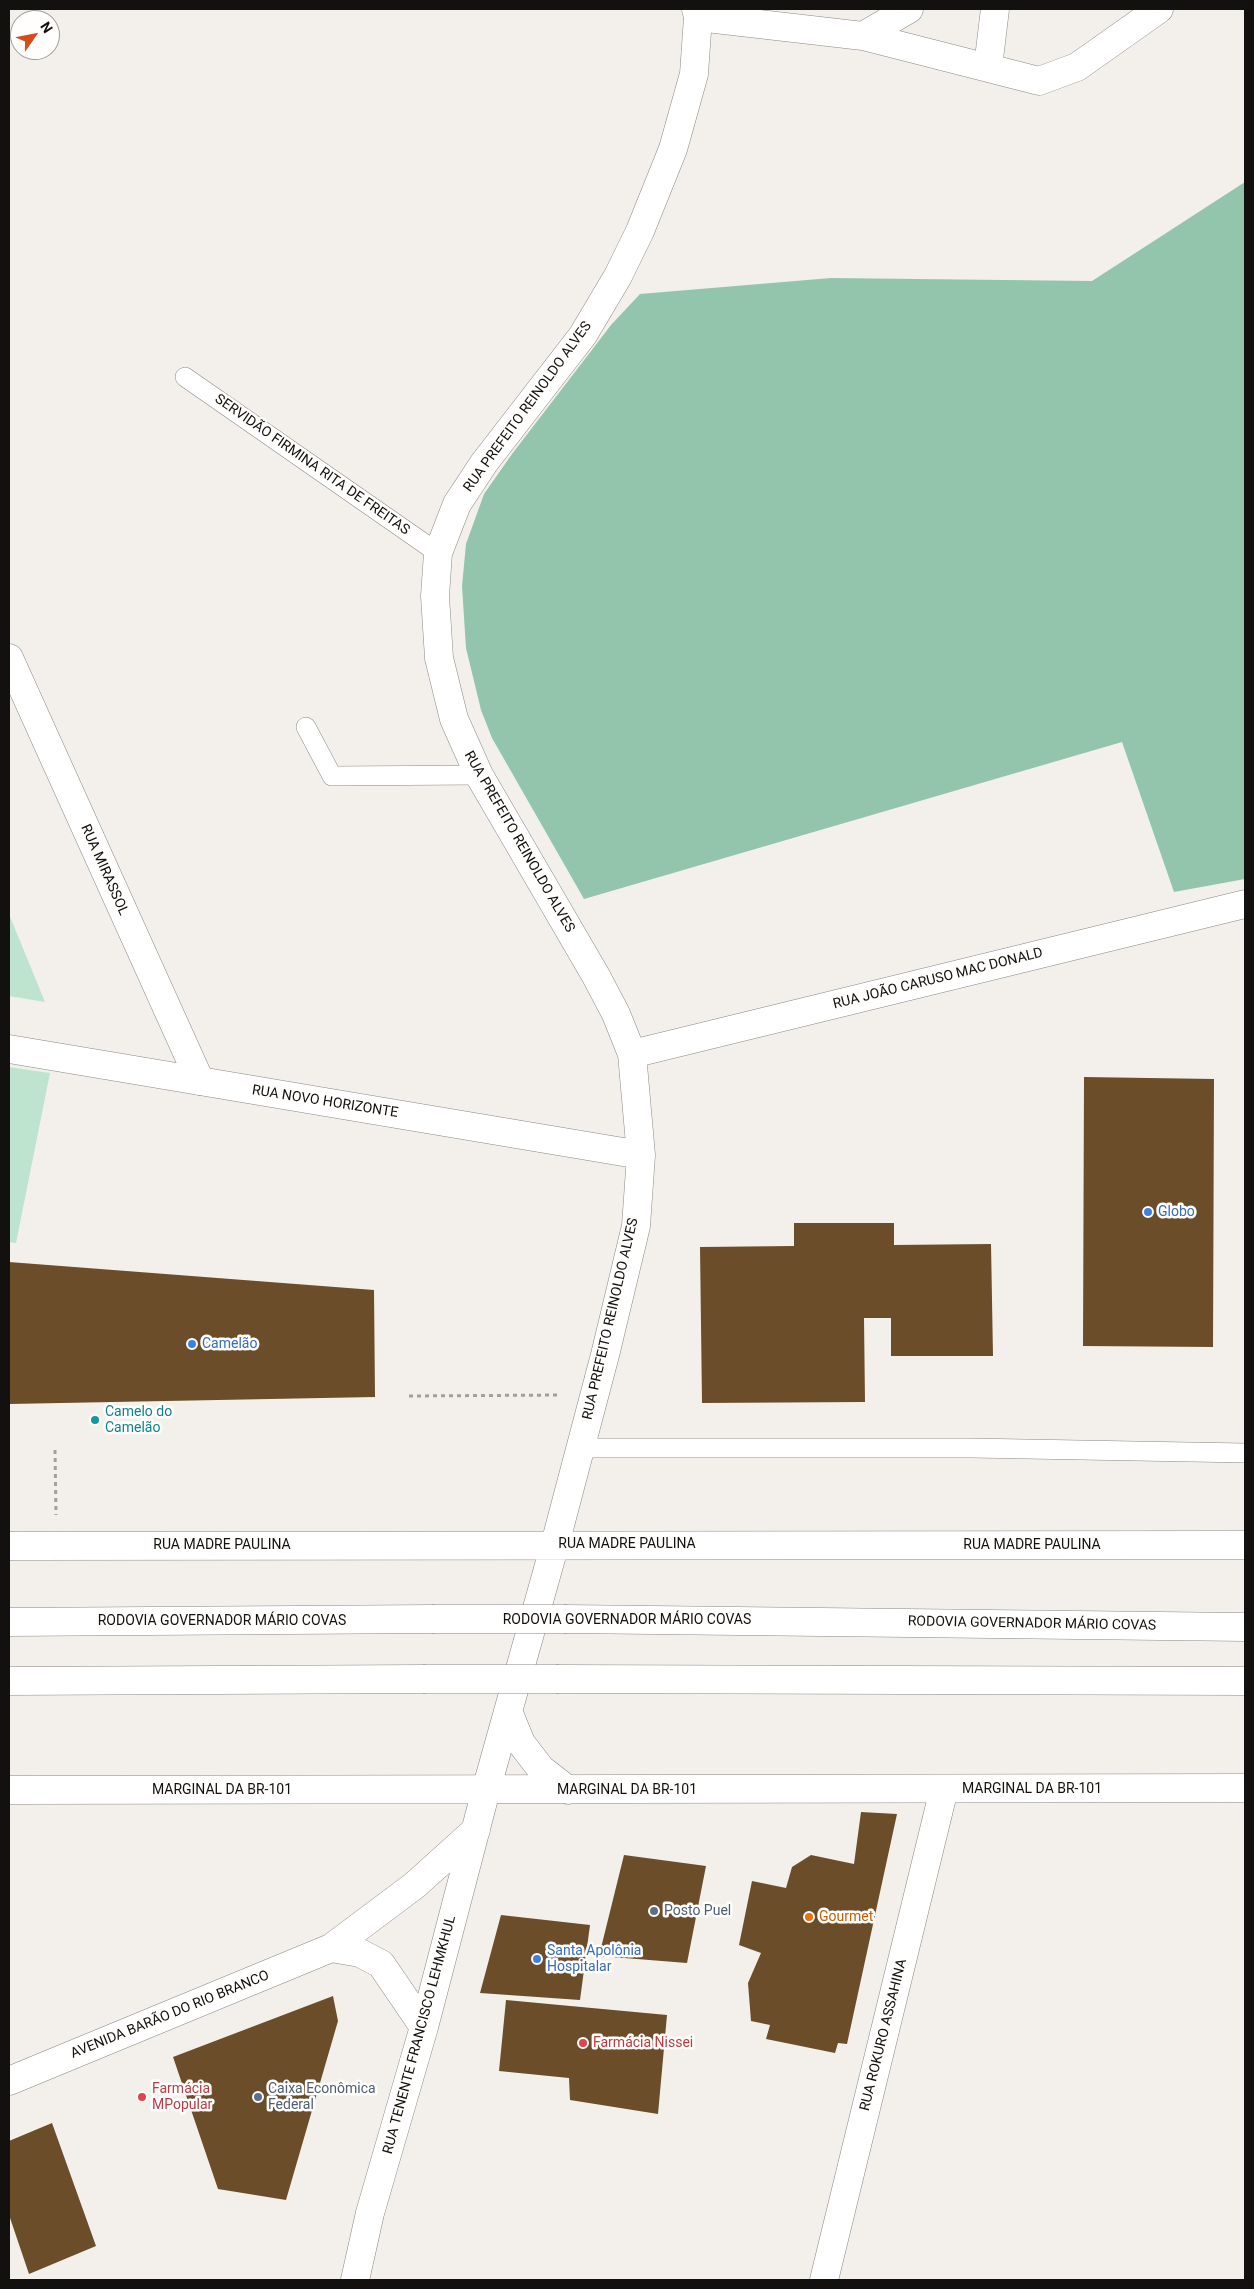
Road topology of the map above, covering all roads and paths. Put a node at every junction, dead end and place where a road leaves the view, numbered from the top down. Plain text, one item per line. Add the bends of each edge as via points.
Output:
1 (909, 9) edge
2 (995, 9) edge
3 (1159, 9) edge
4 (697, 13) edge
5 (863, 36) junction
6 (988, 67) junction
7 (186, 377) dead end
8 (438, 553) junction
9 (9, 658) edge
10 (306, 728) dead end
11 (479, 775) junction
12 (1245, 904) edge
13 (9, 1049) edge
14 (632, 1054) junction
15 (200, 1081) junction
16 (641, 1154) junction
17 (595, 1394) junction
18 (409, 1396) dead end
19 (580, 1448) junction
20 (55, 1450) dead end
21 (1245, 1453) edge
22 (555, 1544) junction
23 (56, 1545) junction
24 (1245, 1545) edge
25 (9, 1546) edge
26 (9, 1622) edge
27 (1245, 1627) edge
28 (9, 1680) edge
29 (1245, 1682) edge
30 (508, 1711) junction
31 (1245, 1788) edge
32 (944, 1789) junction
33 (9, 1790) edge
34 (486, 1790) junction
35 (568, 1790) junction
36 (476, 1830) junction
37 (331, 1948) junction
38 (424, 2027) junction
39 (9, 2081) edge
40 (355, 2280) edge
41 (824, 2280) edge

1 - 5 main road
2 - 6 main road
3 - 6 main road via 1076,67 1039,81
4 - 5 main road
4 - 8 main road, RUA PREFEITO REINOLDO ALVES via 694,74 674,149 622,268 583,335 484,463 457,504
5 - 6 main road
7 - 8 lane, SERVIDÃO FIRMINA RITA DE FREITAS
8 - 11 main road, RUA PREFEITO REINOLDO ALVES via 435,596 439,658 451,712
9 - 15 main road, RUA MIRASSOL
10 - 11 lane via 332,776
11 - 14 main road, RUA PREFEITO REINOLDO ALVES via 596,976
12 - 14 main road, RUA JOÃO CARUSO MAC DONALD
13 - 15 main road, RUA NOVO HORIZONTE
14 - 16 main road, RUA PREFEITO REINOLDO ALVES
15 - 16 main road, RUA NOVO HORIZONTE
16 - 17 main road, RUA PREFEITO REINOLDO ALVES via 636,1226
17 - 18 path
17 - 19 main road, RUA PREFEITO REINOLDO ALVES
19 - 21 lane via 971,1448
19 - 22 main road, RUA PREFEITO REINOLDO ALVES
20 - 23 path
22 - 23 main road, RUA MADRE PAULINA
22 - 24 main road, RUA MADRE PAULINA
22 - 30 main road, RUA PREFEITO REINOLDO ALVES
23 - 25 main road, RUA MADRE PAULINA
26 - 27 main road, RODOVIA GOVERNADOR MÁRIO COVAS, bridge via 567,1619
28 - 29 main road, bridge
30 - 34 main road, RUA TENENTE FRANCISCO LEHMKHUL
30 - 35 main road via 521,1743 541,1770
31 - 32 main road, MARGINAL DA BR-101
32 - 35 main road, MARGINAL DA BR-101
32 - 41 main road, RUA ROKURO ASSAHINA
33 - 34 main road, MARGINAL DA BR-101
34 - 35 main road, MARGINAL DA BR-101
34 - 36 main road, RUA TENENTE FRANCISCO LEHMKHUL
36 - 37 main road, AVENIDA BARÃO DO RIO BRANCO via 415,1885
36 - 38 main road, RUA TENENTE FRANCISCO LEHMKHUL
37 - 38 main road via 360,1953 381,1964
37 - 39 main road, AVENIDA BARÃO DO RIO BRANCO
38 - 40 main road, RUA TENENTE FRANCISCO LEHMKHUL via 370,2213

